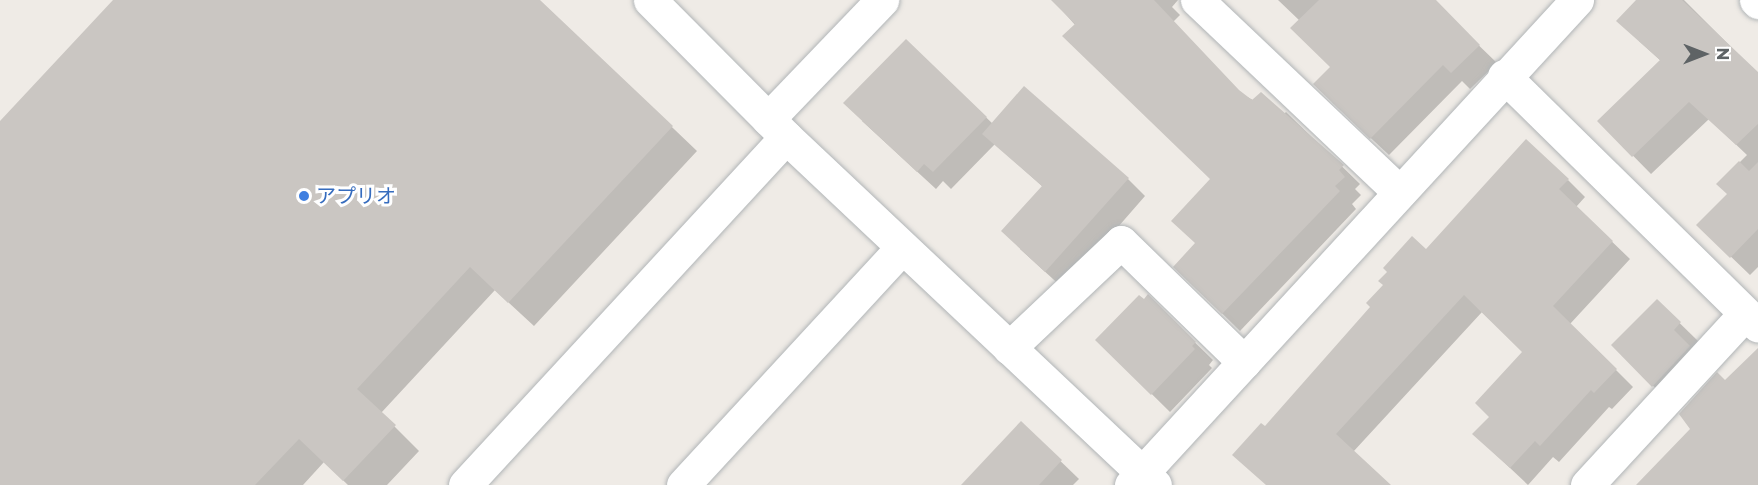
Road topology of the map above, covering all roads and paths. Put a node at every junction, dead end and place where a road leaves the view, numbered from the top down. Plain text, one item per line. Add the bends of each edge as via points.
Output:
1 (650, 0) edge
2 (882, 0) edge
3 (1197, 0) edge
4 (1577, 0) edge
5 (1504, 76) junction
6 (777, 128) junction
7 (1399, 192) junction
8 (902, 248) junction
9 (1752, 320) edge
10 (1009, 348) junction
11 (1244, 362) junction
12 (1143, 481) edge
13 (465, 485) edge
14 (683, 485) edge
15 (1587, 485) edge

1 - 6 street
2 - 6 street
3 - 7 street
4 - 5 street
5 - 7 street
5 - 9 street
6 - 8 street
6 - 13 street
7 - 11 street
8 - 10 street
8 - 14 street
9 - 15 street
10 - 11 street via 1121,242
10 - 12 street
11 - 12 street

